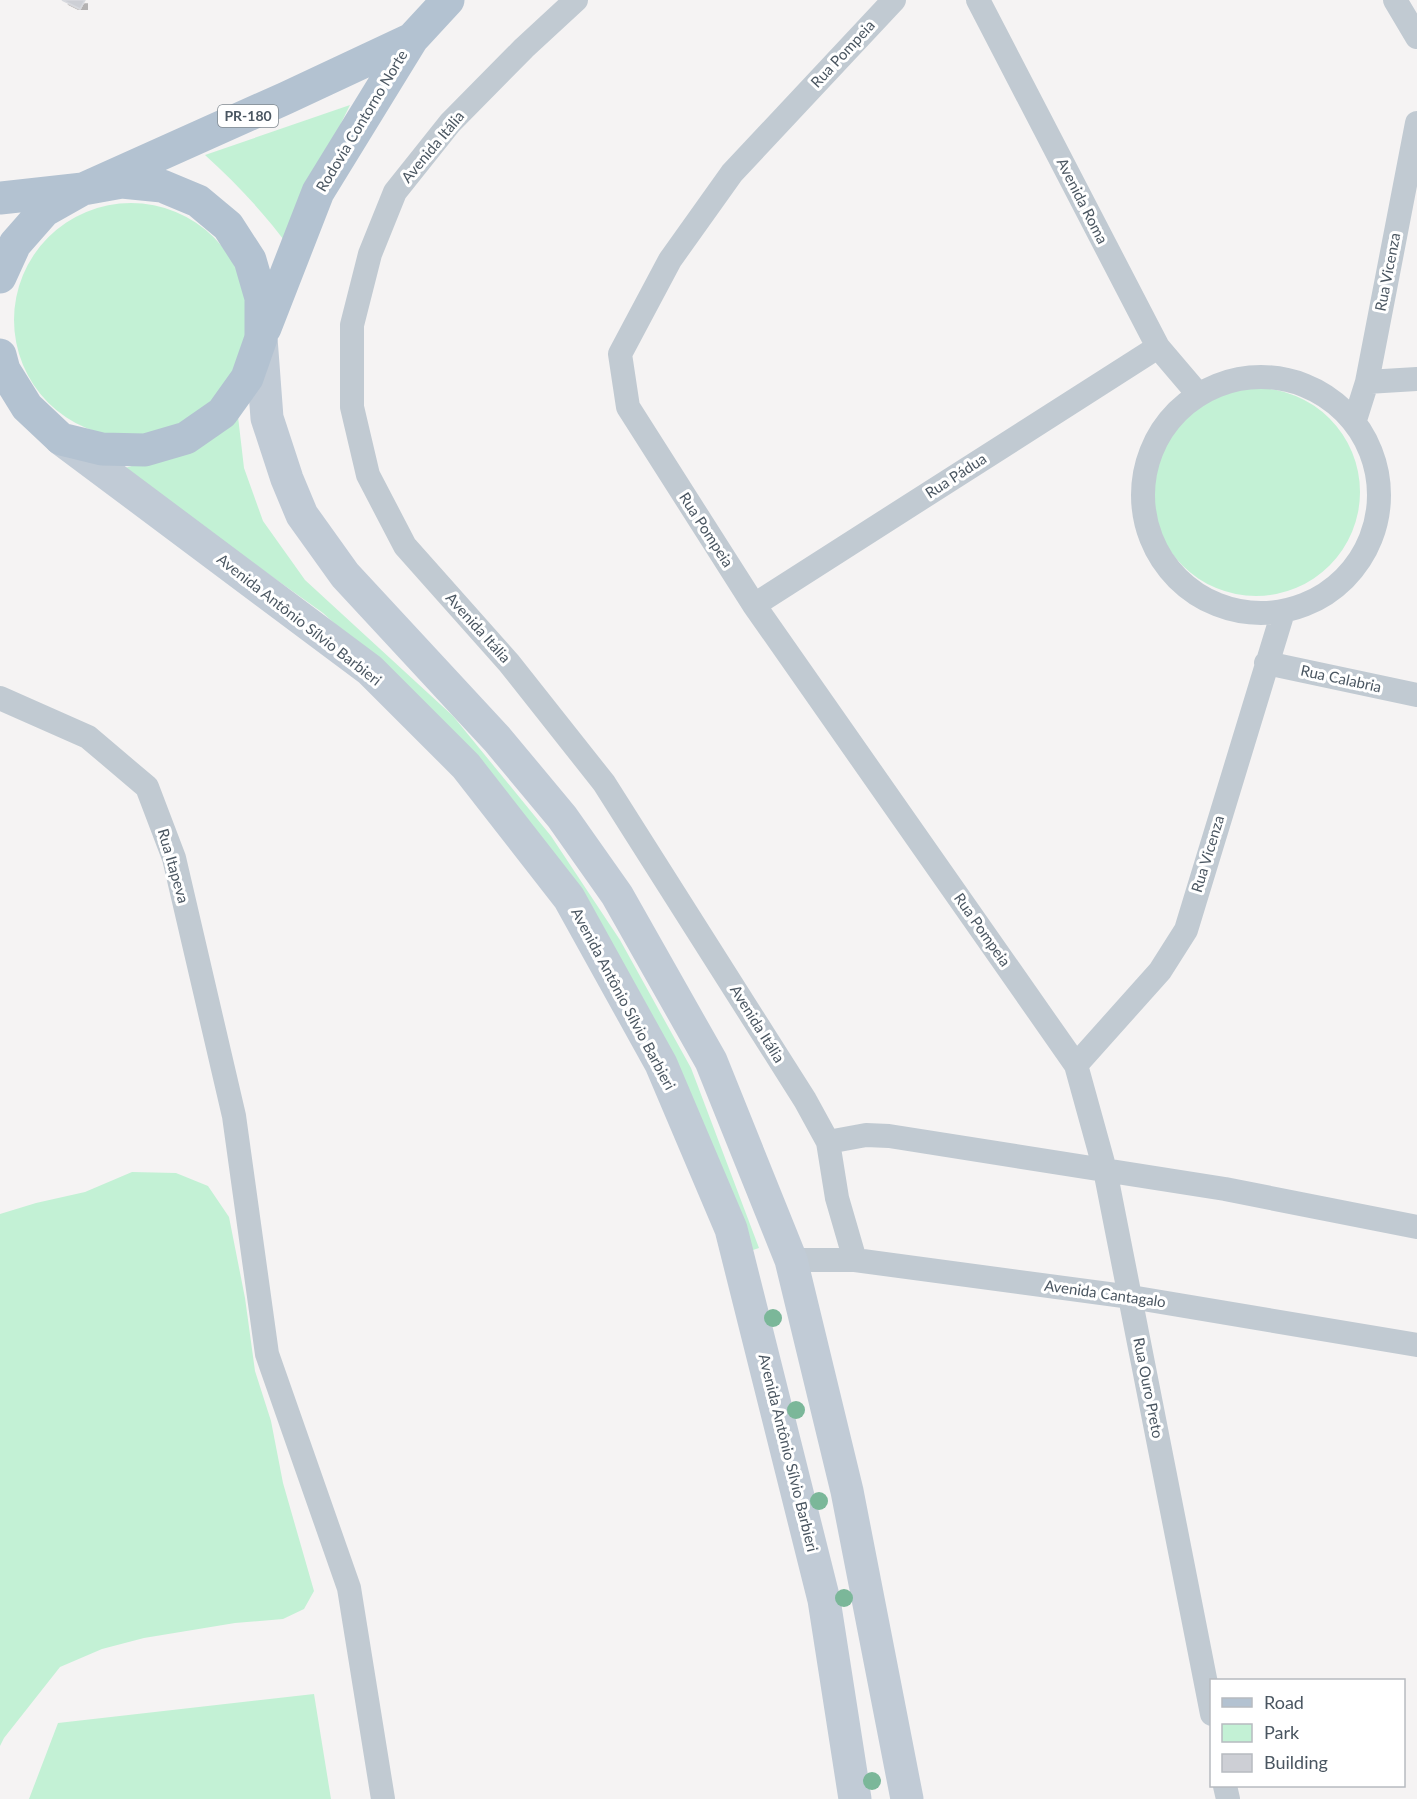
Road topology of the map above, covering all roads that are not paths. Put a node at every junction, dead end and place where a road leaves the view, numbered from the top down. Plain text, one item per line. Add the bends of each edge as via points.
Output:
1 (448, 0) edge
2 (576, 0) edge
3 (894, 0) edge
4 (978, 0) edge
5 (1395, 0) edge
6 (1417, 37) edge
7 (412, 39) junction
8 (1417, 123) edge
9 (83, 189) junction
10 (0, 198) edge
11 (0, 277) edge
12 (261, 338) junction
13 (1158, 347) junction
14 (0, 355) edge
15 (1417, 379) edge
16 (1367, 381) junction
17 (1198, 394) junction
18 (0, 409) edge
19 (1355, 420) junction
20 (61, 439) junction
21 (754, 605) junction
22 (1282, 612) junction
23 (1266, 663) junction
24 (1417, 695) edge
25 (0, 698) edge
26 (1076, 1065) junction
27 (828, 1142) junction
28 (1105, 1170) junction
29 (1417, 1227) edge
30 (791, 1260) junction
31 (855, 1260) junction
32 (1131, 1297) junction
33 (1417, 1345) edge
34 (1210, 1704) edge
35 (383, 1799) edge
36 (855, 1799) edge
37 (907, 1799) edge

1 - 7 main road, Rodovia Contorno Norte / PR-180
2 - 27 street, Avenida Itália via 450,123 395,192 370,254 352,325 352,407 368,476 405,546 509,663 604,783
3 - 21 street, Rua Pompeia via 732,172 670,260 620,354 628,407
4 - 13 street, Avenida Roma
5 - 6 street
7 - 9 main road, Rodovia Contorno Norte / PR-180
7 - 12 main road, Rodovia Contorno Norte / PR-180 via 318,192
8 - 16 street, Rua Vicenza
9 - 10 main road, PR-180
9 - 11 main road, PR-180 via 44,211 15,244
9 - 12 main road, PR-180 via 122,182 162,186 198,201 228,226 250,260 261,298
12 - 20 main road, PR-180 via 247,378 222,413 186,438 145,450 102,449
12 - 30 main road via 267,418 302,515 345,575 562,817 617,895 711,1061
13 - 17 street, Avenida Roma
13 - 21 street, Rua Pádua
14 - 20 main road, PR-180 via 4,370 27,407
15 - 16 street
16 - 19 street, Rua Vicenza
17 - 19 street via 1230,379 1264,375 1299,381 1330,396
17 - 22 street via 1168,422 1148,457 1142,498 1150,538 1171,574 1203,599 1242,612
18 - 20 main road, PR-180
19 - 22 street via 1372,451 1380,485 1378,520 1366,552 1344,580 1316,601
20 - 36 main road, Avenida Antônio Sílvio Barbieri via 370,670 466,766 569,898 661,1064 731,1229 824,1600
21 - 26 street, Rua Pompeia
22 - 23 street, Rua Vicenza
23 - 24 street, Rua Calabria
23 - 26 street, Rua Vicenza via 1186,930 1160,971
25 - 35 street, Rua Itapeva via 88,737 147,787 174,858 234,1116 267,1354 349,1588
26 - 28 street, Rua Ouro Preto
27 - 28 street via 866,1135 889,1136
27 - 31 street, Avenida Itália via 840,1208
28 - 29 street via 1226,1189
28 - 32 street, Rua Ouro Preto
30 - 31 street, Avenida Cantagalo
30 - 37 main road via 847,1491
31 - 32 street, Avenida Cantagalo
32 - 33 street, Avenida Cantagalo
32 - 34 street, Rua Ouro Preto

